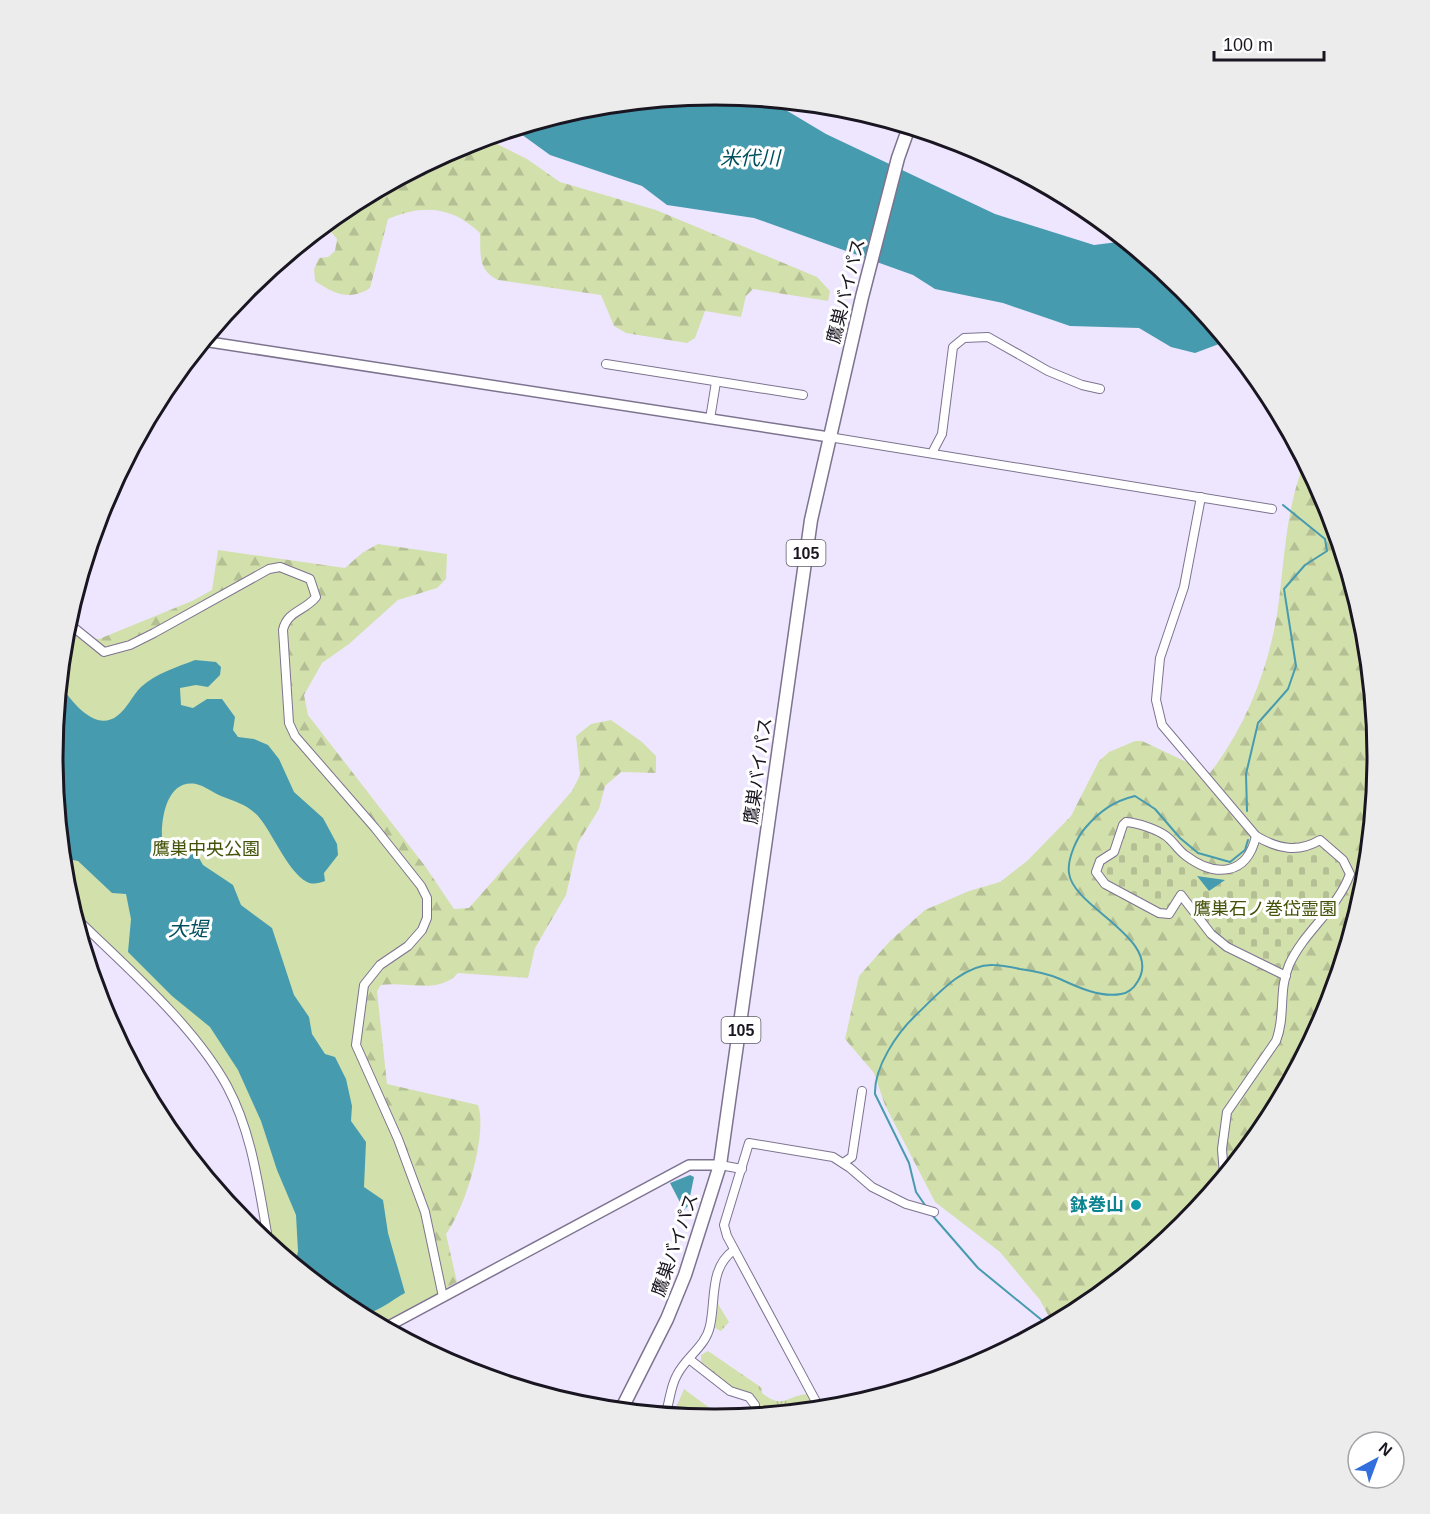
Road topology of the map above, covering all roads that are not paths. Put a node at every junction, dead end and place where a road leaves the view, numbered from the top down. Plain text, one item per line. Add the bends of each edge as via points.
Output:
1 (906, 134) edge
2 (212, 342) edge
3 (606, 364) dead end
4 (716, 382) junction
5 (1100, 389) dead end
6 (803, 395) dead end
7 (710, 419) junction
8 (829, 437) junction
9 (933, 453) junction
10 (1201, 497) junction
11 (1272, 509) dead end
12 (76, 629) edge
13 (1256, 836) junction
14 (86, 929) edge
15 (1286, 976) junction
16 (862, 1091) dead end
17 (843, 1163) junction
18 (720, 1165) junction
19 (1223, 1165) edge
20 (742, 1169) junction
21 (934, 1212) dead end
22 (266, 1229) edge
23 (734, 1250) junction
24 (443, 1297) junction
25 (393, 1324) edge
26 (688, 1359) junction
27 (815, 1400) edge
28 (625, 1402) edge
29 (667, 1407) edge
30 (755, 1408) edge

1 - 8 highway, 鷹巣バイパス / 105
2 - 7 street
3 - 4 street
4 - 6 street
4 - 7 street
5 - 9 street via 1082,386 1048,371 988,337 964,338 953,347 942,434
7 - 8 street
8 - 9 street
8 - 18 highway, 鷹巣バイパス / 105 via 811,520
9 - 10 street
10 - 11 street
10 - 13 street via 1184,587 1160,658 1156,700 1162,726
12 - 24 street via 104,652 115,650 154,633 269,569 279,567 310,579 316,597 309,606 285,620 283,630 289,723 295,736 388,845 427,898 427,918 422,930 408,946 380,965 364,985 356,1045 417,1190
13 - 15 street via 1292,849 1307,848 1320,840 1343,860 1350,874 1334,906 1298,950
13 - 15 street via 1246,859 1228,871 1201,865 1184,855 1166,836 1126,822 1114,852 1100,861 1096,872 1105,884 1160,913 1169,914 1180,895 1211,934 1227,947
14 - 22 street via 195,1037 228,1087 251,1150
15 - 19 street via 1276,1041 1227,1112
16 - 17 street via 852,1157
17 - 20 street via 833,1157 749,1143
17 - 21 street via 872,1187
18 - 20 street
18 - 24 street via 689,1165
18 - 28 highway, 鷹巣バイパス / 105 via 701,1232 672,1308
20 - 23 street via 724,1225
23 - 26 street via 719,1270 712,1294 711,1326
23 - 27 street
24 - 25 street
26 - 29 street via 677,1375
26 - 30 street via 730,1391 749,1397

